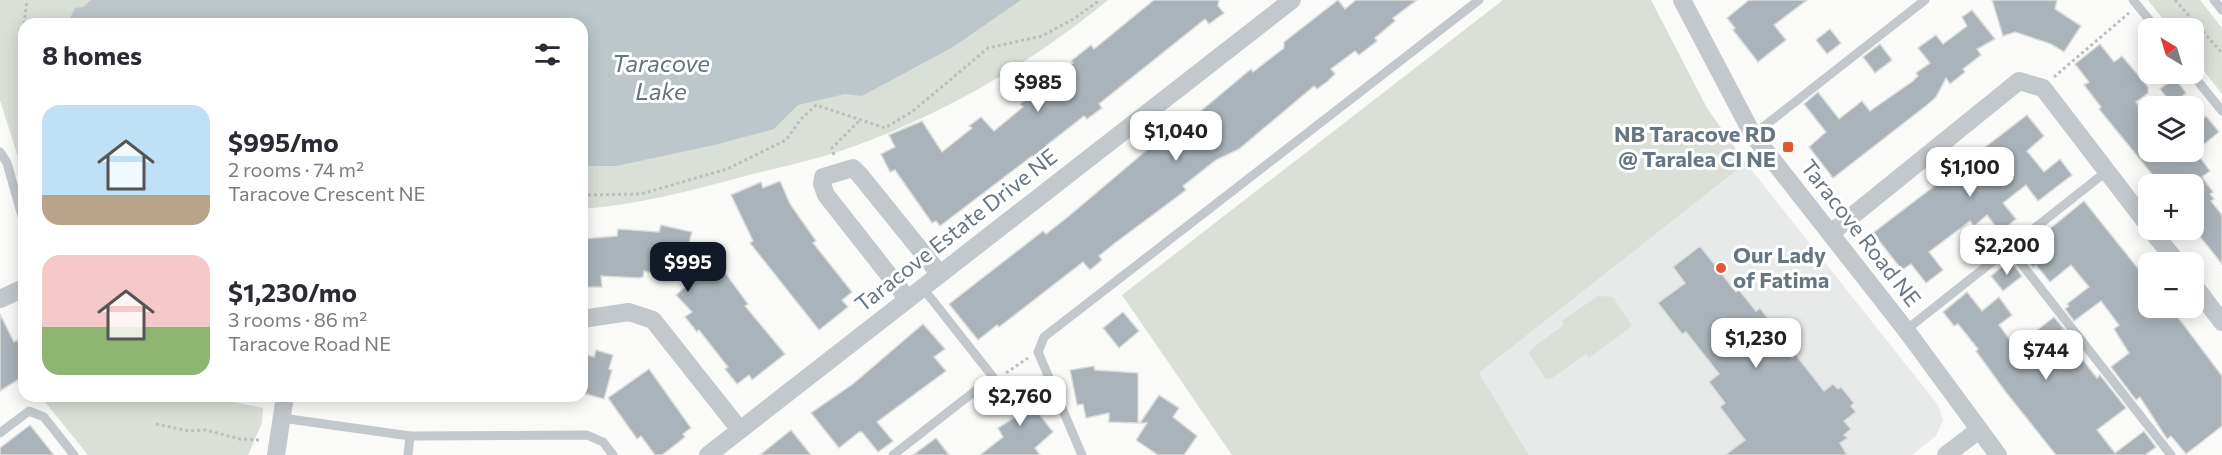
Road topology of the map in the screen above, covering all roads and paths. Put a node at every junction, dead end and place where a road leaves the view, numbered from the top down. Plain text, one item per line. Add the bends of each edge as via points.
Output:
1 (27, 0) edge
2 (1100, 0) edge
3 (1292, 0) edge
4 (1479, 0) edge
5 (1682, 0) edge
6 (1925, 0) edge
7 (2175, 0) edge
8 (2214, 0) edge
9 (2135, 3) edge
10 (2222, 10) edge
11 (25, 18) edge
12 (2148, 18) edge
13 (2222, 53) edge
14 (2200, 84) edge
15 (2043, 88) junction
16 (2222, 111) edge
17 (860, 120) junction
18 (1753, 135) junction
19 (0, 152) edge
20 (2107, 171) junction
21 (838, 172) junction
22 (588, 195) edge
23 (18, 202) edge
24 (2138, 212) edge
25 (1831, 233) junction
26 (2159, 240) edge
27 (2009, 248) junction
28 (2169, 252) edge
29 (939, 273) junction
30 (922, 286) junction
31 (18, 291) edge
32 (907, 298) junction
33 (2204, 298) edge
34 (0, 299) edge
35 (588, 318) edge
36 (2222, 322) edge
37 (1906, 330) junction
38 (1038, 352) junction
39 (993, 377) junction
40 (284, 402) edge
41 (282, 418) junction
42 (156, 424) dead end
43 (740, 430) junction
44 (1979, 430) junction
45 (0, 434) edge
46 (410, 436) junction
47 (259, 440) dead end
48 (74, 455) edge
49 (276, 455) edge
50 (408, 455) edge
51 (613, 455) edge
52 (708, 455) edge
53 (893, 455) edge
54 (1082, 455) edge
55 (1946, 455) edge
56 (1998, 455) edge
57 (2171, 455) edge

1 - 11 path
2 - 17 path via 1042,36 988,48 913,111 885,128
3 - 29 street, Taracove Estate Drive NE
4 - 38 lane via 1044,338
5 - 18 street, Taracove Road NE
6 - 18 lane
7 - 13 path
8 - 10 lane
9 - 12 lane
9 - 15 path
14 - 16 lane
15 - 20 street
15 - 25 street via 2019,81
17 - 21 path via 832,148
17 - 22 path via 816,105 786,140 727,168 641,195
18 - 25 street, Taracove Road NE
19 - 23 lane
20 - 24 street
20 - 27 lane
21 - 29 street via 853,168 860,174
21 - 32 street via 823,177 826,195
25 - 37 street, Taracove Road NE
26 - 28 street
27 - 37 lane
27 - 57 lane
29 - 30 street, Taracove Estate Drive NE
30 - 32 street, Taracove Estate Drive NE
30 - 39 lane
31 - 34 street
32 - 43 street, Taracove Estate Drive NE
33 - 36 street
35 - 43 street via 629,312 653,320
37 - 44 street, Taracove Road NE
38 - 39 path
38 - 54 lane
39 - 53 lane
40 - 41 street
41 - 46 lane
41 - 49 street
42 - 47 path
43 - 52 street, Taracove Estate Drive NE
44 - 55 street
44 - 56 street, Taracove Road NE
45 - 48 lane via 29,411 44,417
46 - 50 lane
46 - 51 lane via 587,435 603,442

